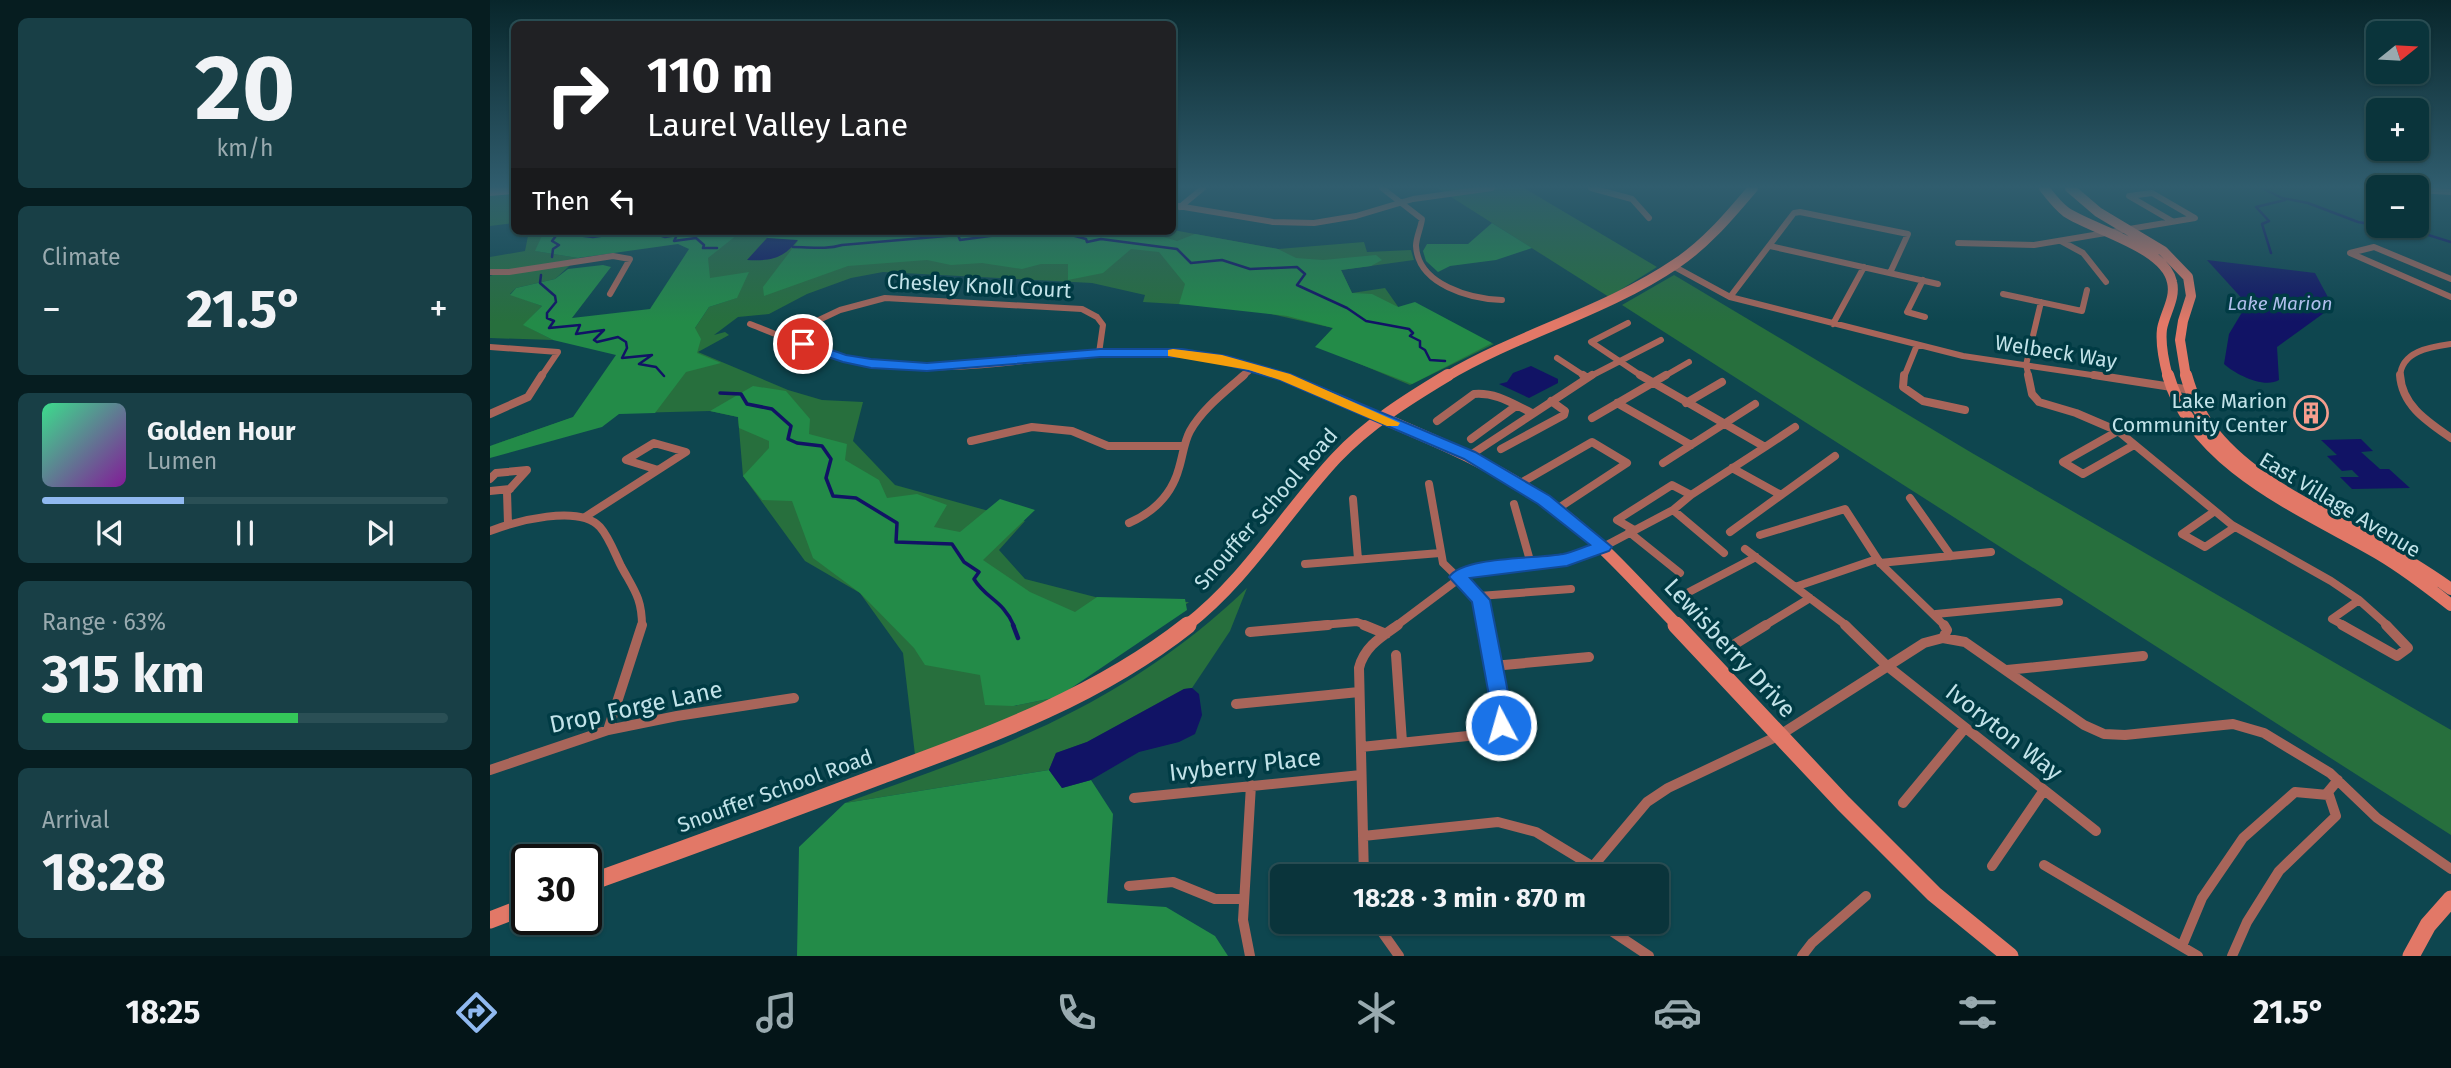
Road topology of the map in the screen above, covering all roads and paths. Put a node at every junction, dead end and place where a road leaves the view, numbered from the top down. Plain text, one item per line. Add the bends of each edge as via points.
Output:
1 (1419, 233) edge
2 (1714, 233) edge
3 (1780, 233) edge
4 (1901, 233) edge
5 (2106, 233) edge
6 (2110, 233) edge
7 (2131, 233) edge
8 (2061, 241) junction
9 (1958, 243) dead end
10 (1770, 246) junction
11 (1673, 266) junction
12 (1864, 267) junction
13 (490, 272) edge
14 (1890, 273) junction
15 (2451, 279) edge
16 (1923, 280) junction
17 (2106, 282) dead end
18 (1938, 284) dead end
19 (2087, 290) dead end
20 (610, 294) dead end
21 (2003, 294) dead end
22 (1730, 297) junction
23 (2451, 297) edge
24 (1502, 300) dead end
25 (2041, 302) junction
26 (1925, 317) dead end
27 (1628, 323) dead end
28 (750, 324) dead end
29 (1833, 324) junction
30 (783, 337) junction
31 (1661, 340) dead end
32 (2451, 344) edge
33 (1917, 345) junction
34 (490, 347) edge
35 (1100, 353) junction
36 (1557, 358) dead end
37 (1689, 362) dead end
38 (1618, 363) junction
39 (2026, 365) junction
40 (1254, 367) junction
41 (1587, 378) junction
42 (1722, 382) dead end
43 (1651, 383) junction
44 (2172, 388) junction
45 (2191, 390) junction
46 (1551, 401) junction
47 (1686, 403) junction
48 (1617, 404) junction
49 (1755, 404) dead end
50 (1516, 405) junction
51 (1965, 410) dead end
52 (1532, 413) junction
53 (490, 414) edge
54 (1382, 418) junction
55 (1592, 418) dead end
56 (1437, 421) dead end
57 (1725, 425) junction
58 (1795, 427) dead end
59 (2118, 431) junction
60 (2451, 438) edge
61 (1471, 439) dead end
62 (971, 441) dead end
63 (1691, 445) junction
64 (2134, 445) junction
65 (1182, 446) junction
66 (1765, 447) junction
67 (1501, 449) dead end
68 (1469, 456) junction
69 (1835, 456) dead end
70 (1663, 463) dead end
71 (1732, 468) junction
72 (658, 470) junction
73 (490, 479) edge
74 (1429, 484) dead end
75 (1519, 484) junction
76 (510, 489) junction
77 (490, 491) edge
78 (1691, 495) junction
79 (1781, 495) junction
80 (1910, 498) dead end
81 (1353, 499) dead end
82 (1514, 504) dead end
83 (1557, 509) junction
84 (1673, 510) junction
85 (2215, 512) junction
86 (585, 517) junction
87 (1129, 523) dead end
88 (508, 524) junction
89 (2235, 527) junction
90 (490, 531) edge
91 (1631, 531) junction
92 (1731, 532) dead end
93 (1760, 536) dead end
94 (1603, 547) junction
95 (1745, 549) dead end
96 (1724, 552) dead end
97 (1991, 552) dead end
98 (1440, 553) junction
99 (1951, 556) junction
100 (1756, 557) junction
101 (1358, 559) junction
102 (1878, 561) junction
103 (1531, 564) junction
104 (1305, 565) dead end
105 (1680, 573) dead end
106 (1458, 577) junction
107 (1796, 587) junction
108 (1571, 589) dead end
109 (2451, 589) edge
110 (1689, 592) dead end
111 (1479, 596) junction
112 (1810, 598) junction
113 (2359, 600) junction
114 (2059, 602) dead end
115 (2451, 605) edge
116 (1936, 614) junction
117 (1250, 632) dead end
118 (1386, 634) junction
119 (1943, 638) junction
120 (1735, 644) dead end
121 (1396, 655) dead end
122 (2143, 656) dead end
123 (1589, 657) dead end
124 (1886, 665) junction
125 (1493, 666) junction
126 (2007, 670) junction
127 (1359, 692) junction
128 (794, 698) dead end
129 (1236, 704) dead end
130 (1965, 728) junction
131 (608, 730) junction
132 (1780, 735) junction
133 (1402, 742) junction
134 (1361, 747) junction
135 (490, 770) edge
136 (1361, 775) junction
137 (2338, 780) junction
138 (1251, 785) junction
139 (2044, 790) junction
140 (2328, 794) junction
141 (1134, 798) dead end
142 (1903, 803) dead end
143 (2096, 831) dead end
144 (1363, 836) junction
145 (1364, 864) edge
146 (1589, 864) edge
147 (1594, 864) edge
148 (2044, 865) dead end
149 (1992, 866) dead end
150 (2451, 869) edge
151 (602, 878) edge
152 (1129, 886) dead end
153 (1866, 896) dead end
154 (1244, 899) junction
155 (2451, 899) edge
156 (511, 912) edge
157 (490, 920) edge
158 (1383, 934) edge
159 (1616, 934) edge
160 (2182, 946) junction
161 (1250, 956) edge
162 (1398, 956) edge
163 (1649, 956) edge
164 (1802, 956) edge
165 (2010, 956) edge
166 (2198, 956) edge
167 (2232, 956) edge
168 (2411, 956) edge

1 - 24 street via 1419,260 1436,279 1467,296
2 - 11 street, Snouffer School Road
3 - 10 street
4 - 14 street via 1908,234
5 - 8 street
6 - 44 street, East Village Avenue via 2146,252 2169,274 2172,290 2162,334
7 - 45 street, East Village Avenue via 2171,259 2191,285 2179,338
8 - 9 street
8 - 17 street via 2083,253
10 - 12 street
10 - 22 street
11 - 22 street, Welbeck Way
11 - 54 street, Snouffer School Road via 1597,310 1444,378
12 - 14 street
12 - 29 street
13 - 20 street via 613,256 630,259
14 - 16 street
15 - 23 street via 2374,247 2350,253
16 - 18 street
16 - 26 street via 1908,312
19 - 25 street via 2082,311
21 - 25 street
22 - 29 street, Welbeck Way
25 - 39 street
27 - 38 street via 1591,342
28 - 30 street
29 - 33 street, Welbeck Way
30 - 35 street via 843,358 903,366
30 - 35 street, Chesley Knoll Court via 841,307 901,297 1082,309 1096,315 1105,328
31 - 38 street
32 - 60 street via 2408,355 2400,380 2419,414
33 - 39 street, Welbeck Way
33 - 51 street via 1904,375 1907,393
34 - 53 street via 558,352 528,397
35 - 40 street via 1182,353
36 - 41 street
37 - 43 street
38 - 41 street
38 - 43 street
39 - 44 street, Welbeck Way
39 - 59 street via 2032,394 2039,402
40 - 54 street
40 - 65 street via 1203,412
41 - 46 street
42 - 47 street
43 - 47 street
43 - 48 street
44 - 45 street, Welbeck Way
44 - 115 street, East Village Avenue via 2194,428 2242,474 2296,510 2413,575
45 - 109 street, East Village Avenue via 2214,433 2244,462 2293,497 2399,554
46 - 52 street
46 - 67 street via 1562,407 1564,415
47 - 57 street
48 - 55 street
48 - 63 street
49 - 57 street
50 - 52 street
50 - 56 street via 1494,395 1474,394
50 - 61 street
52 - 68 street
54 - 68 street, Lewisberry Drive
54 - 151 street, Snouffer School Road via 1331,463 1250,566 1213,605 1104,682 978,740
57 - 63 street
57 - 66 street
58 - 66 street
59 - 64 street
59 - 64 street via 2063,463 2083,474
62 - 65 street via 1032,427 1072,431 1108,446
63 - 70 street
64 - 85 street
65 - 87 street via 1177,474 1161,504
66 - 71 street
68 - 75 street, Lewisberry Drive
69 - 79 street
71 - 78 street
71 - 79 street
72 - 72 street via 686,452 654,443 626,460
72 - 86 street
73 - 76 street via 496,473 527,470
74 - 98 street
75 - 83 street, Lewisberry Drive
75 - 83 street via 1592,442 1627,463
76 - 77 street
76 - 88 street
78 - 84 street
78 - 91 street via 1672,485 1617,520
79 - 92 street
80 - 99 street
81 - 101 street
82 - 103 street
83 - 94 street, Lewisberry Drive
84 - 91 street
84 - 96 street
85 - 89 street
85 - 89 street via 2182,534 2205,547
86 - 88 street via 543,516
86 - 131 street via 600,527 642,605 642,627
88 - 90 street
89 - 113 street
91 - 94 street
91 - 105 street
93 - 102 street via 1845,509
94 - 103 street via 1567,560
94 - 132 street, Lewisberry Drive
95 - 100 street, Ivoryton Way
97 - 99 street
98 - 101 street
98 - 106 street via 1443,563
99 - 102 street
100 - 107 street, Ivoryton Way
100 - 110 street
101 - 104 street
102 - 107 street
102 - 116 street
103 - 106 street via 1475,570
106 - 111 street
106 - 118 street
107 - 112 street, Ivoryton Way
108 - 111 street
111 - 125 street
112 - 120 street
112 - 124 street, Ivoryton Way
113 - 113 street via 2399,636 2407,648 2397,656 2332,619
114 - 116 street
116 - 119 street via 1947,629
117 - 118 street via 1357,622
118 - 127 street via 1362,656
119 - 124 street via 1924,643
119 - 126 street via 1965,642
121 - 133 street
122 - 126 street
123 - 125 street
124 - 130 street, Ivoryton Way
124 - 132 street
125 - 133 street via 1503,718 1495,731
126 - 137 street via 2084,725 2104,734 2233,724 2264,733
127 - 129 street
127 - 134 street
128 - 131 street, Drop Forge Lane
130 - 139 street, Ivoryton Way
130 - 142 street
131 - 135 street, Drop Forge Lane
132 - 147 street via 1647,802
132 - 165 street, Lewisberry Drive via 1934,894
133 - 134 street
134 - 136 street
136 - 138 street, Ivyberry Place
136 - 144 street
137 - 140 street
137 - 150 street via 2377,818
138 - 141 street, Ivyberry Place
138 - 154 street
139 - 143 street, Ivoryton Way
139 - 149 street
140 - 160 street via 2295,792 2243,838 2203,898
140 - 167 street via 2336,816 2279,871
144 - 145 street
144 - 146 street via 1517,824
148 - 160 street
152 - 154 street via 1173,882 1215,899
153 - 164 street
154 - 161 street
155 - 168 street via 2428,925
156 - 157 street
158 - 162 street
159 - 163 street
160 - 166 street

